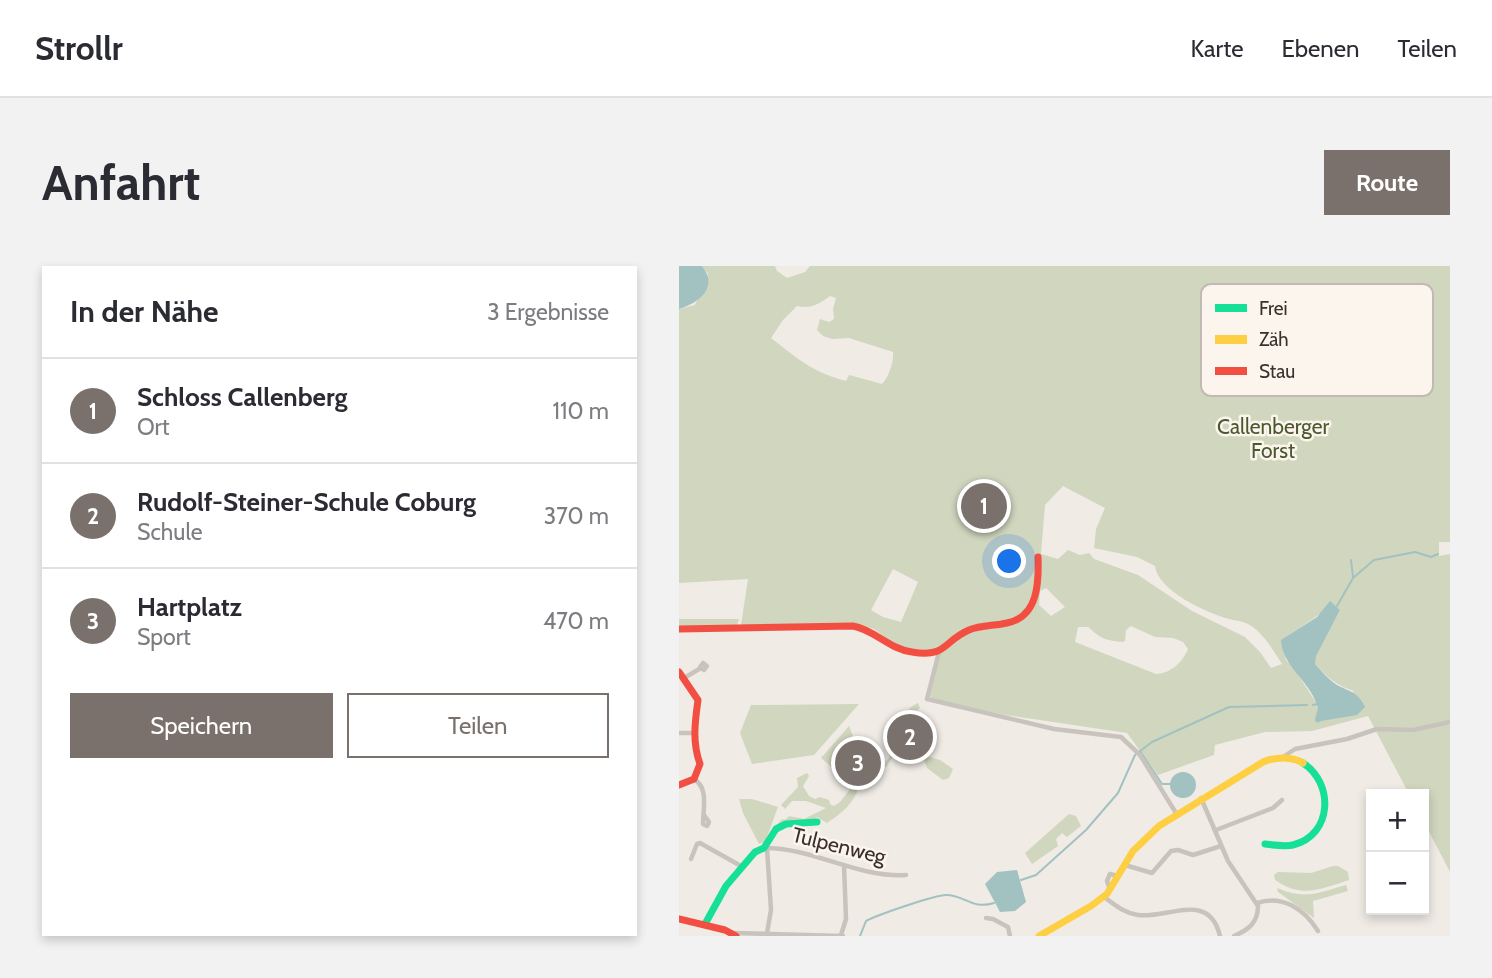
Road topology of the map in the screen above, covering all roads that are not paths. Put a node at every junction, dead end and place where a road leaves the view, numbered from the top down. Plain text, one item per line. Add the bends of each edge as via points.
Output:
1 (1038, 557) dead end
2 (679, 629) edge
3 (939, 652) junction
4 (929, 655) junction
5 (936, 663) junction
6 (701, 668) dead end
7 (681, 675) edge
8 (1450, 722) edge
9 (679, 733) edge
10 (694, 733) junction
11 (1283, 757) junction
12 (694, 779) junction
13 (679, 785) edge
14 (1201, 798) junction
15 (1282, 800) dead end
16 (1177, 813) junction
17 (704, 815) dead end
18 (817, 822) dead end
19 (1216, 830) junction
20 (1265, 844) dead end
21 (1221, 846) junction
22 (765, 848) junction
23 (691, 859) dead end
24 (844, 865) junction
25 (1124, 865) junction
26 (741, 866) junction
27 (906, 875) dead end
28 (1104, 897) junction
29 (1257, 903) junction
30 (986, 918) dead end
31 (679, 919) edge
32 (705, 924) junction
33 (1318, 931) dead end
34 (769, 934) edge
35 (1245, 934) edge
36 (734, 935) edge
37 (842, 936) edge
38 (1010, 936) edge
39 (1039, 936) edge
40 (1220, 936) edge
41 (1234, 936) edge

1 - 3 street via 1038,585 1029,611 1017,621 968,631
2 - 4 street via 853,626 867,629 897,649
3 - 4 street
3 - 5 street
4 - 5 street
5 - 16 street via 927,699 1055,729 1121,737 1140,755
6 - 7 street
7 - 10 street via 698,700
8 - 11 street via 1413,730 1377,729 1294,749
9 - 10 street
10 - 12 street via 700,765
11 - 14 street via 1256,765
11 - 20 street via 1299,760 1317,774 1327,797 1326,810 1319,828 1302,844 1284,848
12 - 13 street
12 - 17 street via 704,790
14 - 16 street
14 - 19 street
15 - 19 street via 1273,808
16 - 25 street via 1148,834
18 - 22 street via 776,829
19 - 21 street
21 - 25 street via 1193,855 1171,851 1153,873
21 - 29 street
22 - 24 street, Tulpenweg
22 - 26 street
22 - 34 street
23 - 26 street via 700,843
24 - 27 street, Tulpenweg
24 - 37 street via 846,919
25 - 28 street
26 - 32 street
28 - 39 street
28 - 40 street via 1139,915 1184,909 1203,912
29 - 33 street via 1276,900 1291,904 1307,915
29 - 35 street via 1257,918
30 - 38 street via 1009,927
31 - 32 street
32 - 36 street
34 - 36 street
34 - 37 street
35 - 41 street

